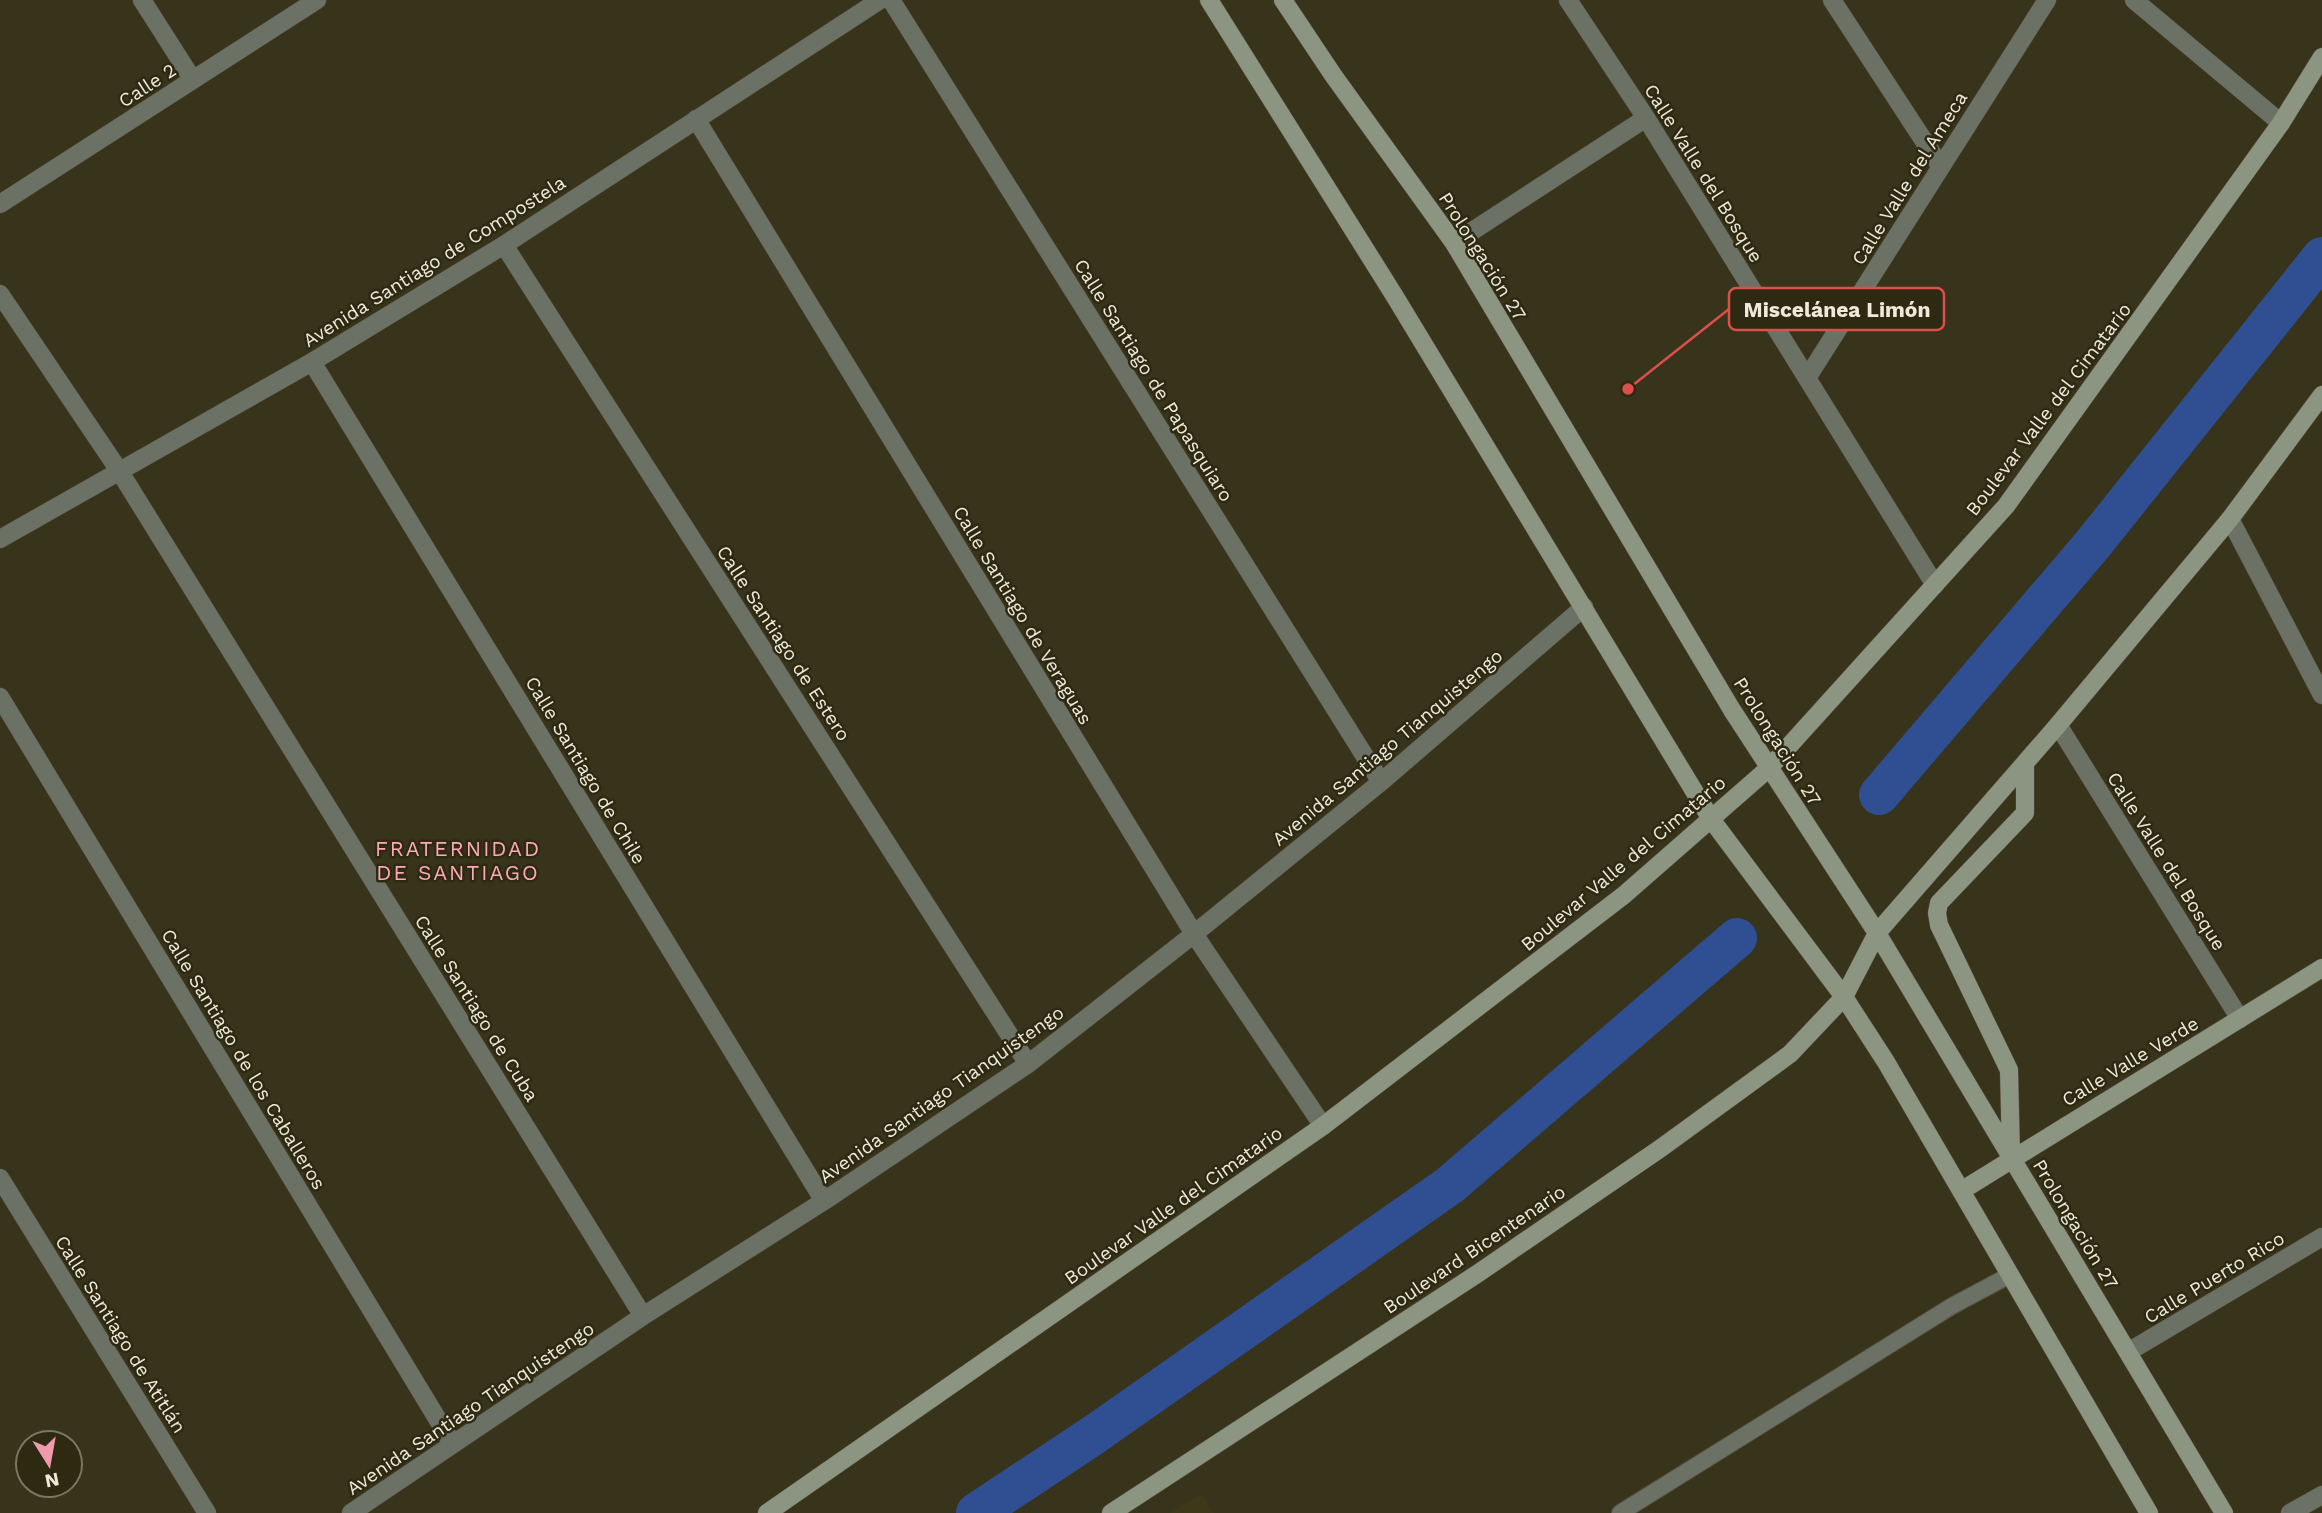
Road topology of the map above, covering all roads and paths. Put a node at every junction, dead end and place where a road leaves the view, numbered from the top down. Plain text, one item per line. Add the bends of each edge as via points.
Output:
1 (142, 0) edge
2 (317, 0) edge
3 (880, 0) edge
4 (891, 0) edge
5 (1209, 0) edge
6 (1283, 0) edge
7 (1568, 0) edge
8 (1832, 0) edge
9 (2047, 0) edge
10 (2134, 0) edge
11 (2322, 57) edge
12 (193, 80) junction
13 (1646, 118) junction
14 (696, 119) junction
15 (2281, 123) junction
16 (1941, 167) junction
17 (0, 205) edge
18 (1454, 243) junction
19 (505, 245) junction
20 (0, 294) edge
21 (312, 362) junction
22 (1807, 378) junction
23 (2322, 395) edge
24 (120, 472) junction
25 (2230, 519) junction
26 (0, 540) edge
27 (1935, 585) junction
28 (1584, 607) junction
29 (2322, 695) edge
30 (0, 697) edge
31 (2058, 724) junction
32 (2025, 763) junction
33 (1769, 768) junction
34 (1381, 782) junction
35 (1711, 819) junction
36 (1877, 933) junction
37 (1194, 934) junction
38 (2322, 968) edge
39 (1843, 997) junction
40 (2240, 1019) junction
41 (1028, 1063) junction
42 (1323, 1126) junction
43 (2011, 1158) junction
44 (0, 1178) edge
45 (1961, 1191) junction
46 (824, 1201) junction
47 (2322, 1237) edge
48 (2010, 1275) junction
49 (643, 1316) junction
50 (2128, 1352) junction
51 (452, 1443) junction
52 (2322, 1494) edge
53 (207, 1513) edge
54 (351, 1513) edge
55 (767, 1513) edge
56 (1111, 1513) edge
57 (1620, 1513) edge
58 (2149, 1513) edge
59 (2224, 1513) edge
60 (2290, 1513) edge

1 - 12 street
2 - 12 street, Calle 2
3 - 14 street, Avenida Santiago de Compostela
4 - 34 street, Calle Santiago de Papasquiaro
5 - 28 main road
6 - 18 main road, Prolongación 27
7 - 13 street, Calle Valle del Bosque
8 - 16 street
9 - 16 street, Calle Valle del Ameca
10 - 15 street
11 - 15 main road, Boulevar Valle del Cimatario
12 - 17 street, Calle 2
13 - 18 street
13 - 22 street, Calle Valle del Bosque
14 - 19 street, Avenida Santiago de Compostela
14 - 37 street, Calle Santiago de Veraguas
15 - 27 main road, Boulevar Valle del Cimatario via 2006,506
16 - 22 street, Calle Valle del Ameca
18 - 33 main road, Prolongación 27
19 - 21 street, Avenida Santiago de Compostela
19 - 41 street, Calle Santiago de Estero
20 - 24 street, Calle Santiago de Cuba
21 - 24 street, Avenida Santiago de Compostela
21 - 46 street, Calle Santiago de Chile
22 - 27 street, Calle Valle del Bosque
23 - 25 main road
24 - 26 street, Avenida Santiago de Compostela
24 - 49 street, Calle Santiago de Cuba
25 - 29 street
25 - 31 main road
27 - 33 main road, Boulevar Valle del Cimatario
28 - 34 street, Avenida Santiago Tianquistengo
28 - 35 main road
30 - 51 street, Calle Santiago de los Caballeros
31 - 32 main road
31 - 40 street, Calle Valle del Bosque
32 - 36 main road
32 - 43 main road via 2025,813 1939,903 1937,913 2009,1070
33 - 35 main road, Boulevar Valle del Cimatario
33 - 36 main road, Prolongación 27
34 - 37 street, Avenida Santiago Tianquistengo
35 - 39 main road
35 - 42 main road, Boulevar Valle del Cimatario via 1624,895
36 - 39 main road
36 - 43 main road, Prolongación 27
37 - 41 street, Avenida Santiago Tianquistengo
37 - 42 street, Calle Santiago de Veraguas
38 - 40 main road, Calle Valle Verde
39 - 45 main road
39 - 56 main road, Boulevard Bicentenario via 1790,1054 1661,1148
40 - 43 main road, Calle Valle Verde
41 - 46 street, Avenida Santiago Tianquistengo
42 - 55 main road, Boulevar Valle del Cimatario
43 - 45 main road, Calle Valle Verde
43 - 50 main road, Prolongación 27
44 - 53 street, Calle Santiago de Atitlán
45 - 48 main road
46 - 49 street, Avenida Santiago Tianquistengo
47 - 50 street, Calle Puerto Rico
48 - 57 lane via 1952,1306
48 - 58 main road
49 - 51 street, Avenida Santiago Tianquistengo
50 - 59 main road, Prolongación 27
51 - 54 street, Avenida Santiago Tianquistengo
52 - 60 street

